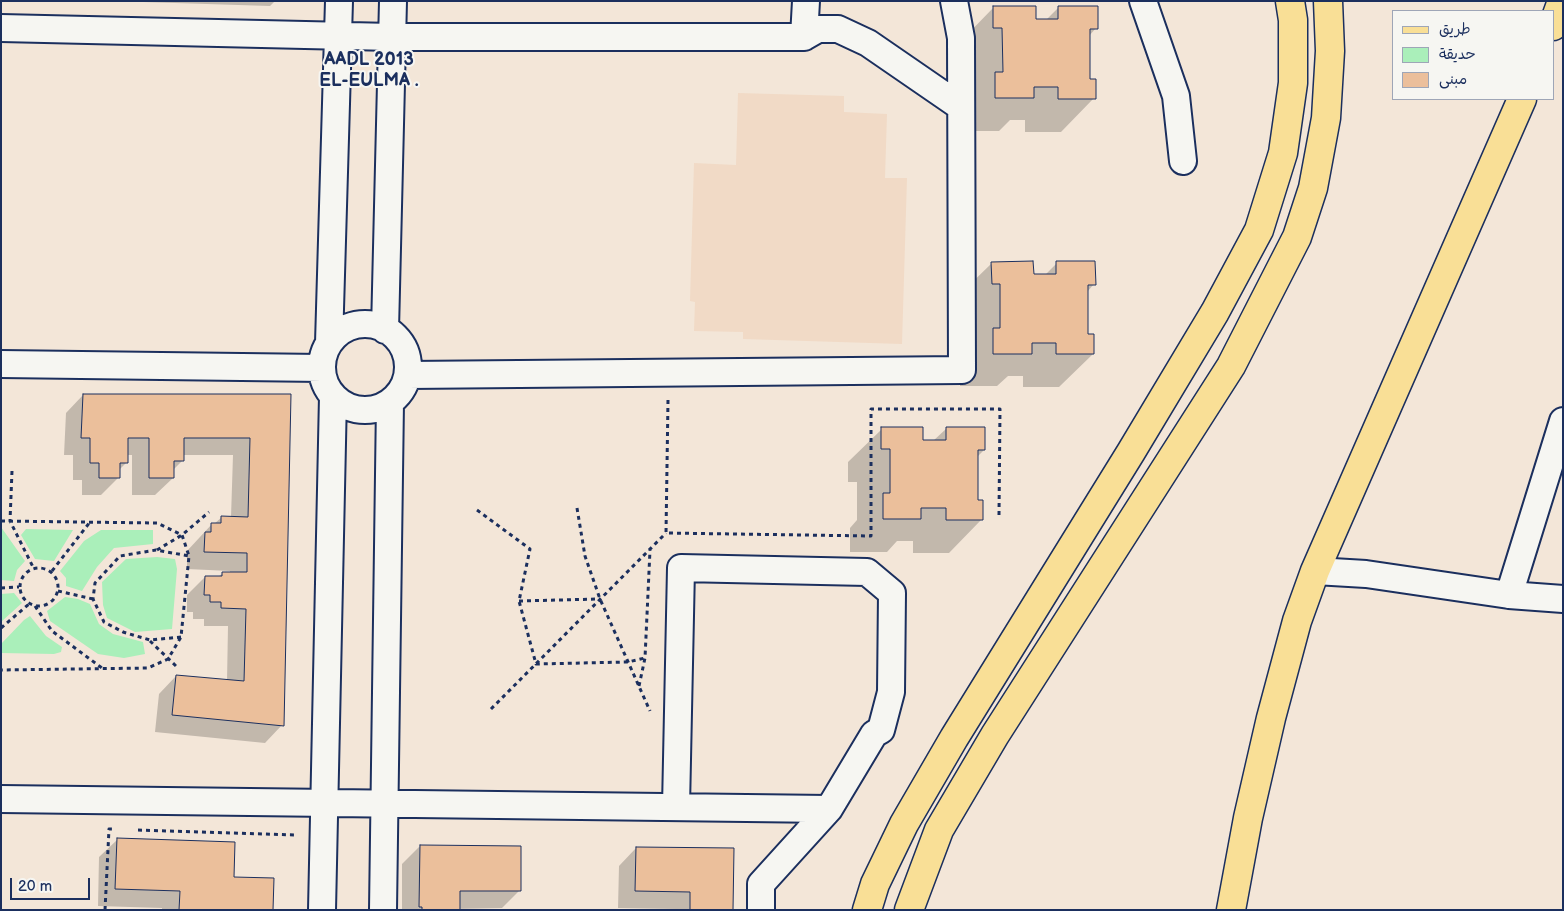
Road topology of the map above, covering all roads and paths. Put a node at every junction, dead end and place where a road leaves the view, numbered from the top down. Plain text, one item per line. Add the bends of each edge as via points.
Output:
1 (339, 1) edge
2 (393, 1) edge
3 (806, 1) edge
4 (954, 1) edge
5 (1142, 1) edge
6 (1290, 1) edge
7 (1328, 1) edge
8 (1562, 1) edge
9 (1554, 23) edge
10 (1, 28) edge
11 (340, 36) junction
12 (392, 37) junction
13 (804, 37) junction
14 (1522, 100) edge
15 (961, 107) junction
16 (1184, 161) dead end
17 (385, 330) junction
18 (329, 343) junction
19 (1, 364) edge
20 (322, 368) junction
21 (668, 372) junction
22 (408, 375) junction
23 (333, 396) junction
24 (390, 402) junction
25 (1563, 421) edge
26 (12, 471) dead end
27 (577, 508) dead end
28 (476, 510) dead end
29 (209, 512) dead end
30 (999, 515) dead end
31 (1, 521) edge
32 (10, 521) junction
33 (90, 522) junction
34 (666, 533) junction
35 (182, 535) junction
36 (650, 549) junction
37 (156, 550) junction
38 (189, 556) junction
39 (34, 567) junction
40 (52, 571) junction
41 (1315, 571) junction
42 (19, 587) junction
43 (1, 588) edge
44 (58, 591) junction
45 (1509, 595) junction
46 (93, 598) junction
47 (1563, 599) edge
48 (600, 600) junction
49 (519, 601) junction
50 (29, 604) junction
51 (35, 606) junction
52 (1, 628) edge
53 (181, 638) junction
54 (150, 640) junction
55 (645, 658) junction
56 (168, 659) junction
57 (628, 662) junction
58 (536, 664) junction
59 (177, 667) dead end
60 (103, 668) junction
61 (1, 670) edge
62 (639, 686) junction
63 (491, 708) dead end
64 (678, 711) junction
65 (1, 799) edge
66 (323, 803) junction
67 (384, 804) junction
68 (676, 807) junction
69 (829, 809) junction
70 (119, 829) dead end
71 (128, 830) dead end
72 (323, 836) junction
73 (105, 910) edge
74 (322, 910) edge
75 (383, 910) edge
76 (761, 910) edge
77 (867, 910) edge
78 (909, 910) edge
79 (1231, 910) edge

1 - 11 street
2 - 12 street
3 - 13 street
4 - 15 street via 961,38
5 - 16 street via 1176,96
6 - 77 main road via 1293,82 1283,153 1258,230 1215,312 1161,403 904,824 875,884
7 - 78 main road via 1330,51 1326,118 1312,188 1297,237 1231,366 995,735 939,830
8 - 9 main road
10 - 11 street
11 - 12 street
11 - 18 street
12 - 13 street
12 - 17 street
13 - 15 street via 818,29 838,29 868,43
14 - 41 main road
15 - 21 street via 962,370
17 - 18 street via 374,324 357,324 341,330
17 - 22 street via 406,350
18 - 20 street via 323,355
19 - 20 street
20 - 23 street via 325,383
21 - 22 street
21 - 34 path
22 - 24 street via 402,390
23 - 24 street via 360,410 376,409
23 - 66 street
24 - 67 street
25 - 45 street
26 - 32 path
27 - 48 path via 584,556
28 - 49 path via 530,549
29 - 35 path
30 - 34 path via 1000,408 871,408 871,536
31 - 32 path
32 - 33 path
32 - 39 path
33 - 35 path via 158,522
33 - 40 path
34 - 36 path
35 - 37 path
35 - 38 path
36 - 48 path
36 - 55 path
37 - 38 path
37 - 46 path via 120,556 96,583
38 - 53 path
39 - 40 path
39 - 42 path via 23,574
40 - 44 path via 58,580
41 - 45 street via 1366,574
41 - 79 main road via 1297,621 1271,718
42 - 43 path
42 - 50 path
44 - 46 path
44 - 51 path via 50,603
45 - 47 street
46 - 54 path via 104,622
48 - 49 path
48 - 57 path
48 - 58 path
49 - 58 path
50 - 51 path
50 - 52 path
51 - 60 path via 52,631
53 - 54 path
53 - 56 path
54 - 56 path
55 - 57 path
55 - 62 path
56 - 59 path
56 - 60 path via 148,668
57 - 58 path
57 - 62 path
58 - 63 path
60 - 61 path
62 - 64 path via 650,711
64 - 68 street
64 - 69 street via 681,568 867,572 892,593 891,692 881,730 874,734
65 - 66 street
66 - 67 street
66 - 72 street
67 - 68 street
67 - 75 street
68 - 69 street
69 - 76 street via 762,884
70 - 73 path via 109,829
71 - 72 path
72 - 74 street

